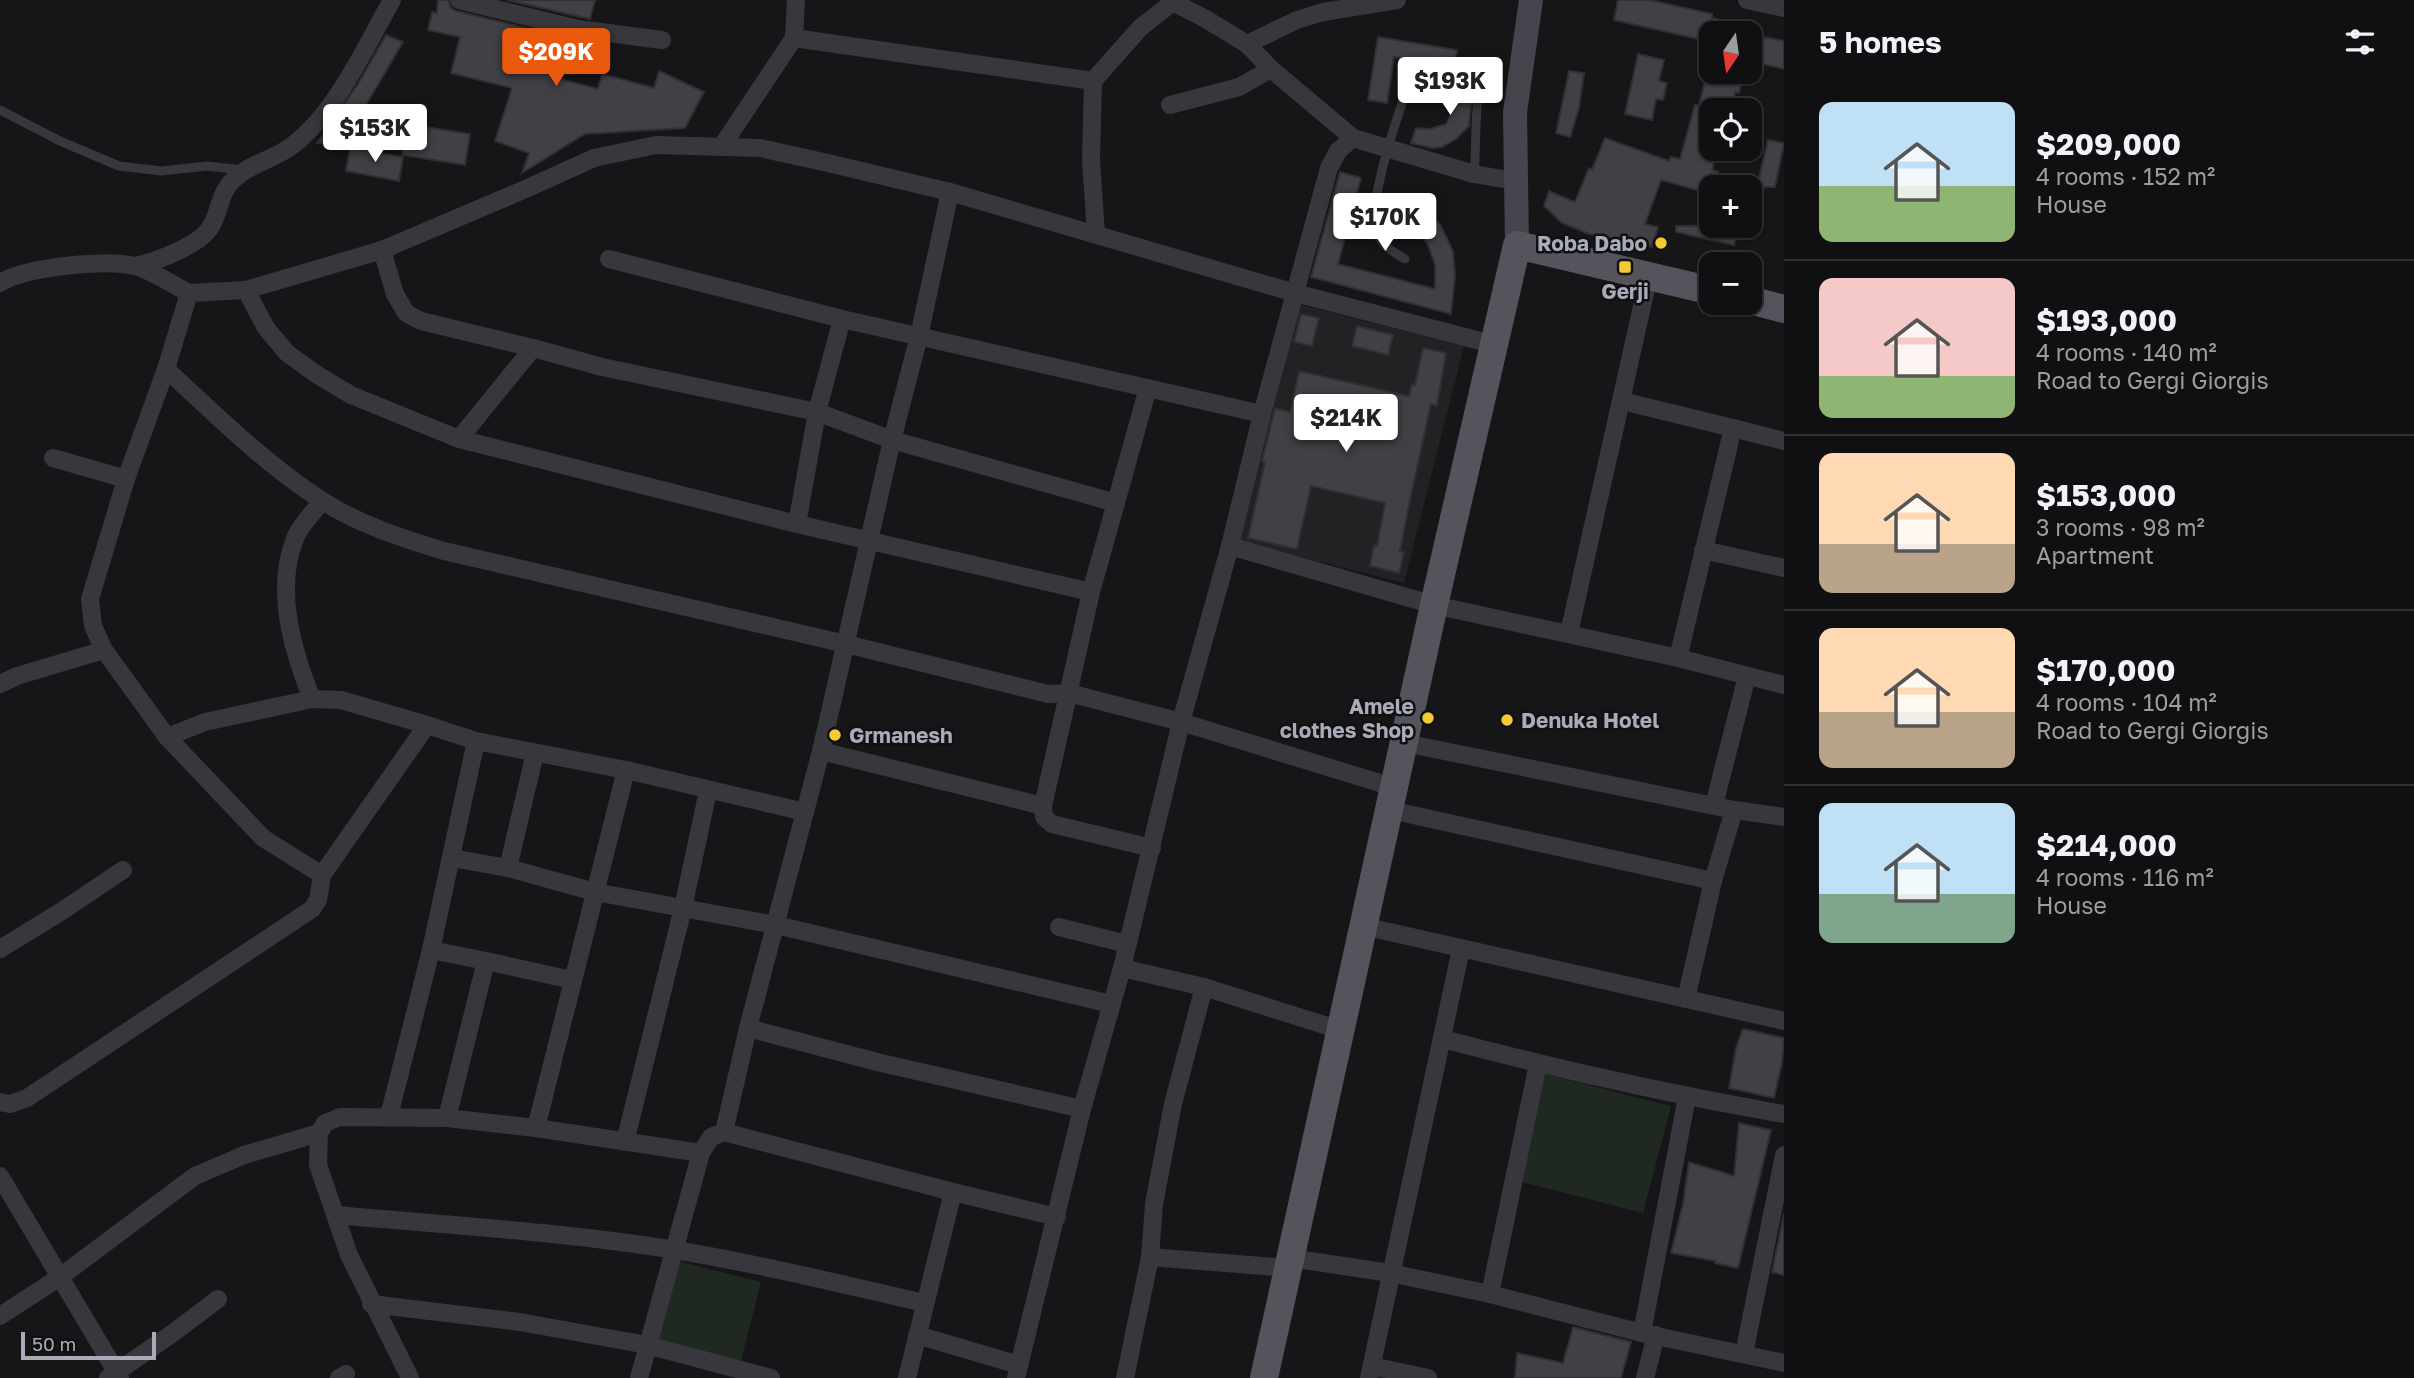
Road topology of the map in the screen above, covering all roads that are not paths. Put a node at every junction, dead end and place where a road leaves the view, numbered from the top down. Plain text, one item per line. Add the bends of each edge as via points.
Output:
1 (392, 0) edge
2 (459, 0) edge
3 (796, 0) edge
4 (1396, 0) edge
5 (1531, 0) edge
6 (1747, 0) edge
7 (1171, 1) edge
8 (1784, 8) edge
9 (794, 38) junction
10 (662, 40) dead end
11 (1247, 44) junction
12 (1271, 69) junction
13 (1481, 77) dead end
14 (1093, 81) junction
15 (1408, 87) dead end
16 (1170, 105) dead end
17 (0, 110) edge
18 (1353, 138) junction
19 (722, 146) junction
20 (1387, 149) junction
21 (244, 170) junction
22 (1474, 174) junction
23 (1515, 181) junction
24 (950, 192) junction
25 (1096, 234) junction
26 (1517, 245) junction
27 (382, 250) junction
28 (609, 259) dead end
29 (1405, 259) dead end
30 (135, 266) junction
31 (1649, 275) junction
32 (0, 283) edge
33 (1699, 287) edge
34 (246, 290) junction
35 (189, 293) junction
36 (1295, 293) junction
37 (1762, 303) edge
38 (1784, 309) edge
39 (842, 320) junction
40 (919, 336) junction
41 (1492, 344) junction
42 (533, 348) junction
43 (166, 369) junction
44 (1148, 388) junction
45 (1622, 401) junction
46 (817, 412) junction
47 (1262, 414) junction
48 (1733, 428) junction
49 (459, 439) junction
50 (892, 440) junction
51 (1784, 441) edge
52 (53, 458) dead end
53 (126, 479) junction
54 (322, 501) junction
55 (1116, 503) junction
56 (797, 524) junction
57 (870, 540) junction
58 (1230, 546) junction
59 (1703, 550) junction
60 (1784, 568) edge
61 (1091, 592) junction
62 (1434, 605) junction
63 (1569, 634) junction
64 (846, 643) junction
65 (104, 650) junction
66 (1678, 657) junction
67 (1747, 676) junction
68 (0, 684) edge
69 (1784, 685) edge
70 (1069, 693) junction
71 (312, 699) junction
72 (1181, 722) junction
73 (427, 725) junction
74 (167, 737) junction
75 (476, 741) junction
76 (1405, 743) junction
77 (821, 751) junction
78 (535, 753) junction
79 (626, 770) junction
80 (708, 791) junction
81 (1393, 799) junction
82 (1043, 806) junction
83 (1714, 806) junction
84 (1734, 810) junction
85 (805, 812) junction
86 (1784, 817) edge
87 (1152, 848) junction
88 (452, 858) junction
89 (508, 868) junction
90 (123, 870) dead end
91 (321, 875) junction
92 (1713, 881) junction
93 (595, 892) junction
94 (684, 908) junction
95 (776, 925) junction
96 (1363, 926) junction
97 (1059, 927) dead end
98 (1126, 944) junction
99 (0, 948) edge
100 (1461, 949) junction
101 (431, 950) junction
102 (486, 961) junction
103 (1122, 968) junction
104 (572, 980) junction
105 (1204, 987) junction
106 (1686, 999) junction
107 (1111, 1004) junction
108 (1784, 1021) edge
109 (748, 1028) junction
110 (1340, 1030) junction
111 (1443, 1038) junction
112 (1538, 1064) junction
113 (1687, 1097) junction
114 (0, 1102) edge
115 (1082, 1110) junction
116 (1784, 1114) edge
117 (389, 1116) junction
118 (447, 1118) junction
119 (536, 1128) junction
120 (724, 1132) junction
121 (319, 1133) junction
122 (625, 1142) junction
123 (701, 1153) junction
124 (1784, 1155) edge
125 (0, 1175) edge
126 (953, 1192) junction
127 (336, 1215) junction
128 (1057, 1217) junction
129 (674, 1250) junction
130 (1150, 1257) junction
131 (1289, 1263) junction
132 (1390, 1273) junction
133 (60, 1276) junction
134 (1490, 1294) junction
135 (218, 1299) dead end
136 (924, 1303) junction
137 (371, 1304) junction
138 (0, 1316) edge
139 (1649, 1334) junction
140 (917, 1335) junction
141 (647, 1345) junction
142 (1744, 1354) junction
143 (1784, 1363) edge
144 (1017, 1371) edge
145 (1371, 1372) edge
146 (115, 1376) edge
147 (410, 1378) edge
148 (639, 1378) edge
149 (771, 1378) edge
150 (907, 1378) edge
151 (1125, 1378) edge
152 (1264, 1378) edge
153 (1428, 1378) edge
154 (1645, 1378) edge

1 - 21 street via 346,83 307,133 290,148
2 - 10 street via 578,29
3 - 9 street
4 - 11 street via 1324,12
5 - 23 main road via 1515,112
6 - 8 street
7 - 11 street
7 - 14 street
9 - 14 street
9 - 19 street
11 - 12 street
12 - 16 street via 1239,87
12 - 18 street
13 - 22 lane
14 - 25 street via 1091,160
15 - 20 lane
17 - 21 lane via 119,166 161,171 207,166
18 - 20 street
18 - 36 street via 1338,151 1329,168
19 - 24 street via 761,148
19 - 27 street via 656,145 594,158
20 - 22 street
20 - 29 lane via 1375,217 1377,234 1386,247
21 - 30 street via 230,182 210,228 194,242
22 - 23 street
23 - 26 main road
24 - 25 street
24 - 40 street
25 - 36 street
26 - 31 main road
26 - 41 main road
27 - 34 street
27 - 42 street via 395,294 407,313 421,321
28 - 39 street
30 - 32 street via 79,264 38,270
30 - 35 street
31 - 33 main road
31 - 45 street
34 - 35 street
34 - 49 street via 266,328 287,353 316,374 351,395
35 - 43 street
36 - 41 street
36 - 47 street
37 - 38 main road
39 - 40 street
39 - 46 street
40 - 44 street
40 - 50 street
41 - 62 main road
42 - 46 street
42 - 49 street
43 - 53 street
43 - 54 street via 259,454
44 - 47 street
44 - 55 street
45 - 48 street
45 - 63 street
46 - 50 street
46 - 56 street
47 - 58 street
48 - 51 street
48 - 59 street
49 - 56 street
50 - 55 street
50 - 57 street
52 - 53 street
53 - 65 street via 90,599 93,626
54 - 64 street via 385,533 444,551
54 - 71 street via 297,533 287,573 286,608
55 - 61 street
56 - 57 street
57 - 61 street
57 - 64 street
58 - 62 street
58 - 72 street
59 - 60 street
59 - 66 street
61 - 70 street
62 - 63 street
62 - 76 main road
63 - 66 street
64 - 70 street via 1048,694
64 - 77 street
65 - 68 street
65 - 74 street
66 - 67 street
67 - 69 street
67 - 83 street
70 - 72 street
70 - 82 street
71 - 73 street via 341,700
71 - 74 street via 205,722
72 - 81 street
72 - 87 street
73 - 75 street
73 - 91 street
74 - 91 street via 263,838
75 - 78 street
75 - 88 street
76 - 81 main road
76 - 83 street
77 - 82 street
77 - 85 street
78 - 79 street
78 - 89 street
79 - 80 street
79 - 93 street
80 - 85 street
80 - 94 street
81 - 92 street
81 - 96 main road
82 - 87 street via 1044,817 1052,824
83 - 84 street
84 - 86 street
84 - 92 street
85 - 95 street
87 - 98 street
88 - 89 street
88 - 101 street
89 - 93 street
90 - 99 street
91 - 114 street via 312,909 27,1098
92 - 106 street
93 - 94 street
93 - 104 street
94 - 95 street
94 - 122 street
95 - 107 street
95 - 109 street
96 - 100 street
96 - 110 main road
97 - 98 street
98 - 103 street
100 - 106 street
100 - 111 street
101 - 102 street
101 - 117 street
102 - 104 street
102 - 118 street
103 - 105 street
103 - 107 street
104 - 119 street
105 - 110 street
105 - 130 street via 1173,1104 1154,1204
106 - 108 street
107 - 115 street
109 - 115 street
109 - 120 street
110 - 131 main road
111 - 112 street
111 - 132 street
112 - 113 street
112 - 134 street
113 - 116 street
113 - 139 street
115 - 128 street
117 - 118 street
117 - 121 street via 340,1116 325,1123
118 - 119 street
119 - 122 street
120 - 123 street via 711,1137
120 - 126 street
121 - 127 street via 318,1165
121 - 133 street via 244,1155 195,1176
122 - 123 street
123 - 129 street
124 - 142 street
125 - 133 street
126 - 128 street
126 - 136 street
127 - 129 street
127 - 137 street
128 - 144 street
129 - 136 street
129 - 141 street
130 - 131 street
130 - 151 street
131 - 132 street
131 - 152 main road
132 - 134 street
132 - 145 street
133 - 138 street
133 - 146 street
134 - 139 street
135 - 146 street
136 - 140 street
137 - 141 street via 520,1322
137 - 147 street
139 - 142 street
139 - 154 street
140 - 144 street
140 - 150 street
141 - 148 street
141 - 149 street
142 - 143 street
145 - 153 street

